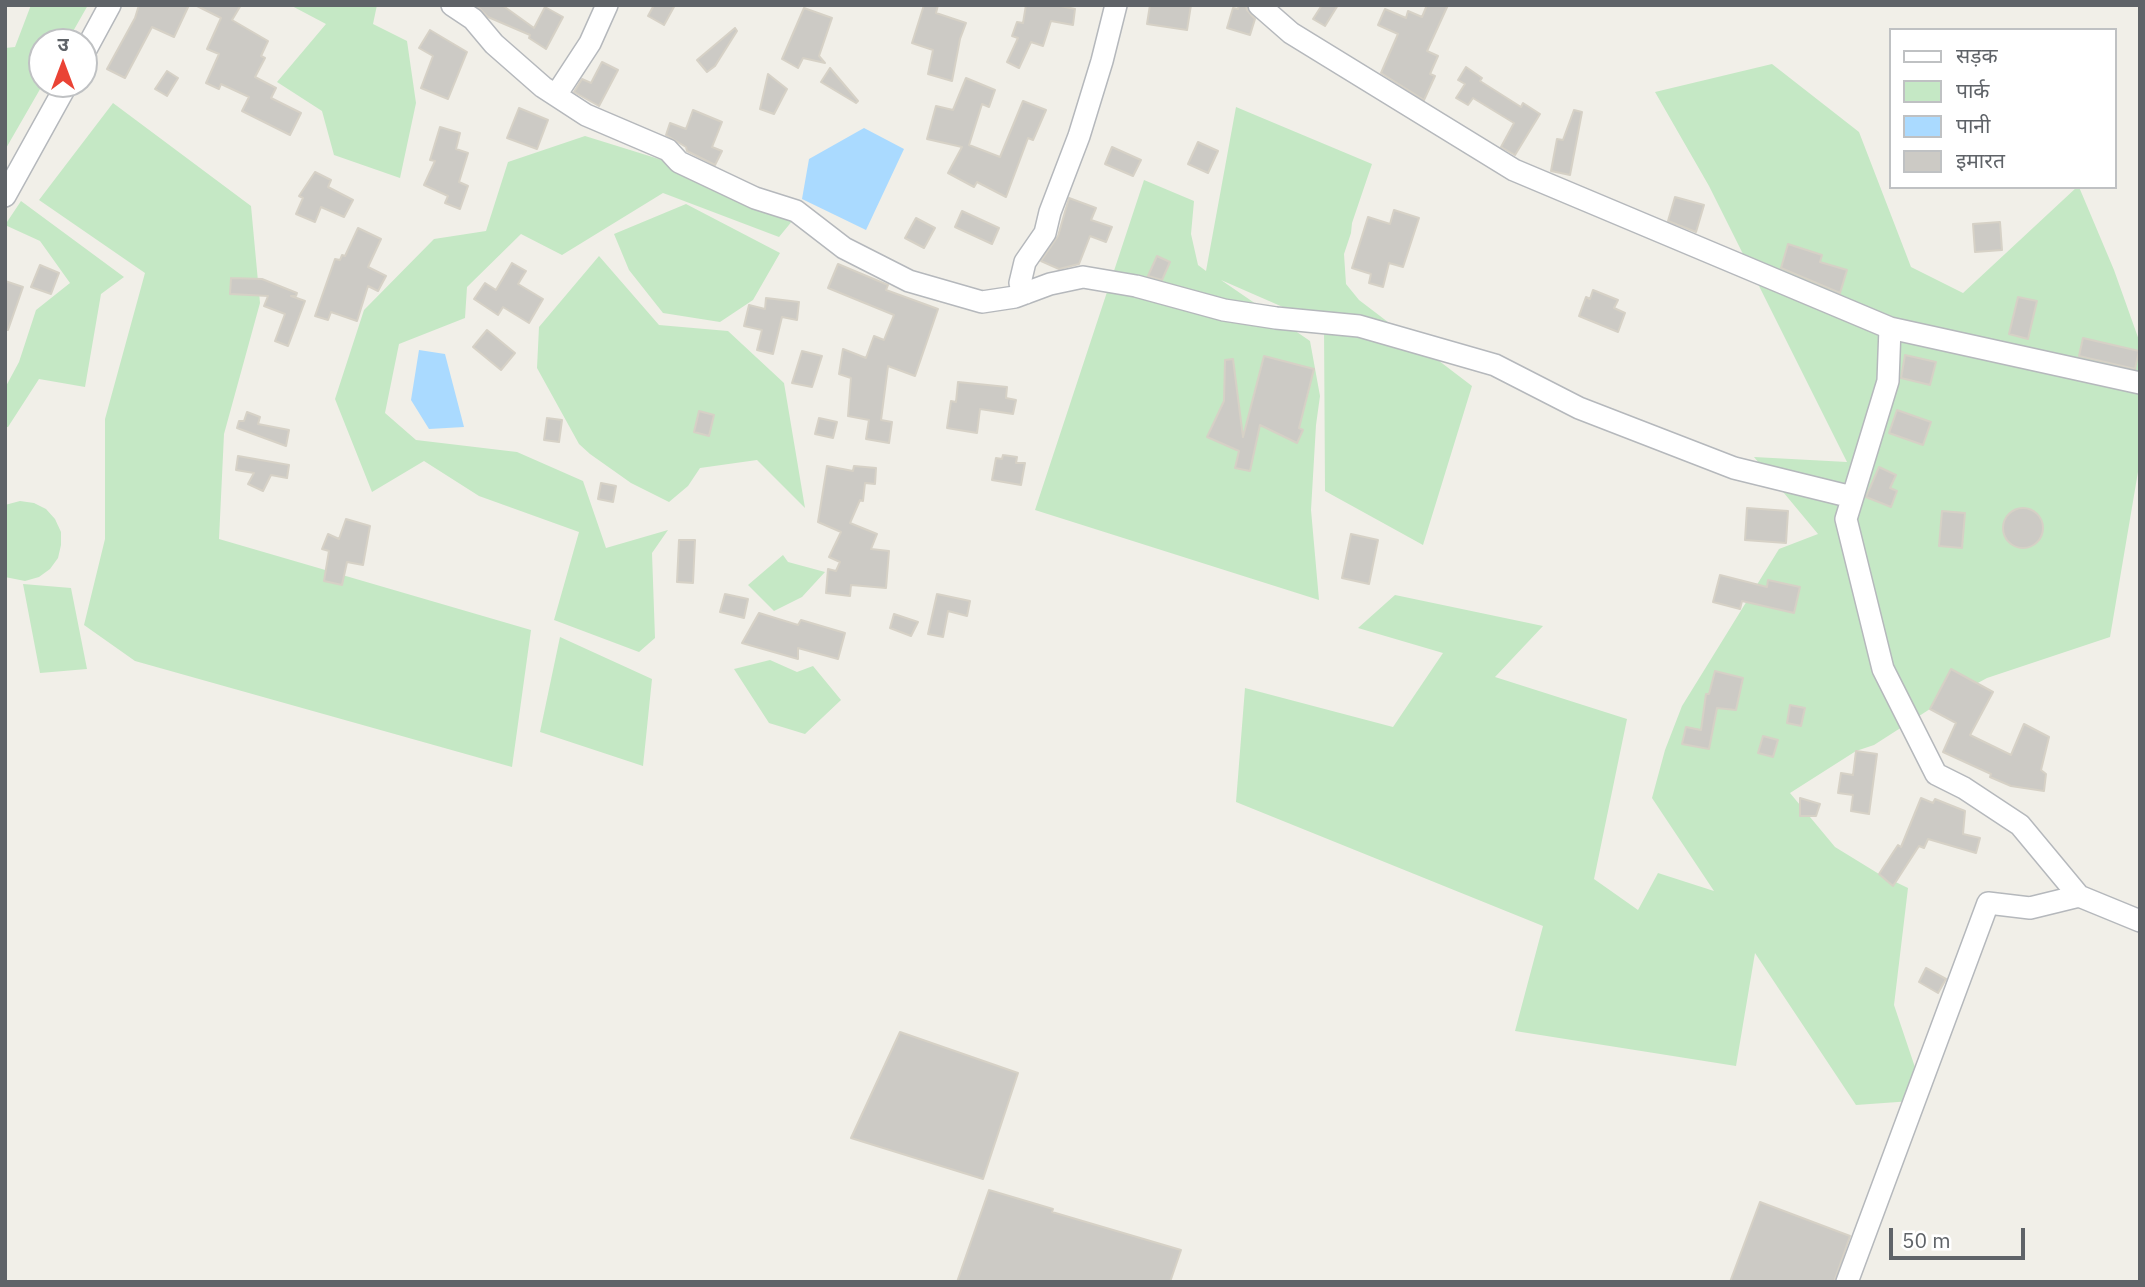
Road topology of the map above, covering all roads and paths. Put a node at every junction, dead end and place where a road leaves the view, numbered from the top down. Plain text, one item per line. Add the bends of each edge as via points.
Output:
1 (110, 5) edge
2 (452, 5) edge
3 (607, 5) edge
4 (1116, 5) edge
5 (1259, 5) edge
6 (98, 28) edge
7 (556, 95) junction
8 (59, 98) edge
9 (5, 196) edge
10 (1026, 293) junction
11 (1890, 328) junction
12 (2140, 383) edge
13 (1852, 497) junction
14 (2079, 896) junction
15 (2140, 920) edge
16 (1847, 1282) edge

1 - 6 street
2 - 7 street
3 - 7 street via 590,43
4 - 10 street via 1079,136 1045,233 1025,262 1020,283
5 - 11 street via 1291,33 1514,170
7 - 10 street via 586,115 668,150 679,162 755,198 796,211 844,248 909,281 982,302
8 - 9 street
10 - 13 street via 1083,277 1224,310 1359,326 1495,365 1578,408 1734,468
11 - 12 street
11 - 13 street via 1888,382
13 - 14 street via 1846,519 1883,669 1936,774 2020,825
14 - 15 street
14 - 16 street via 2030,908 1988,903

